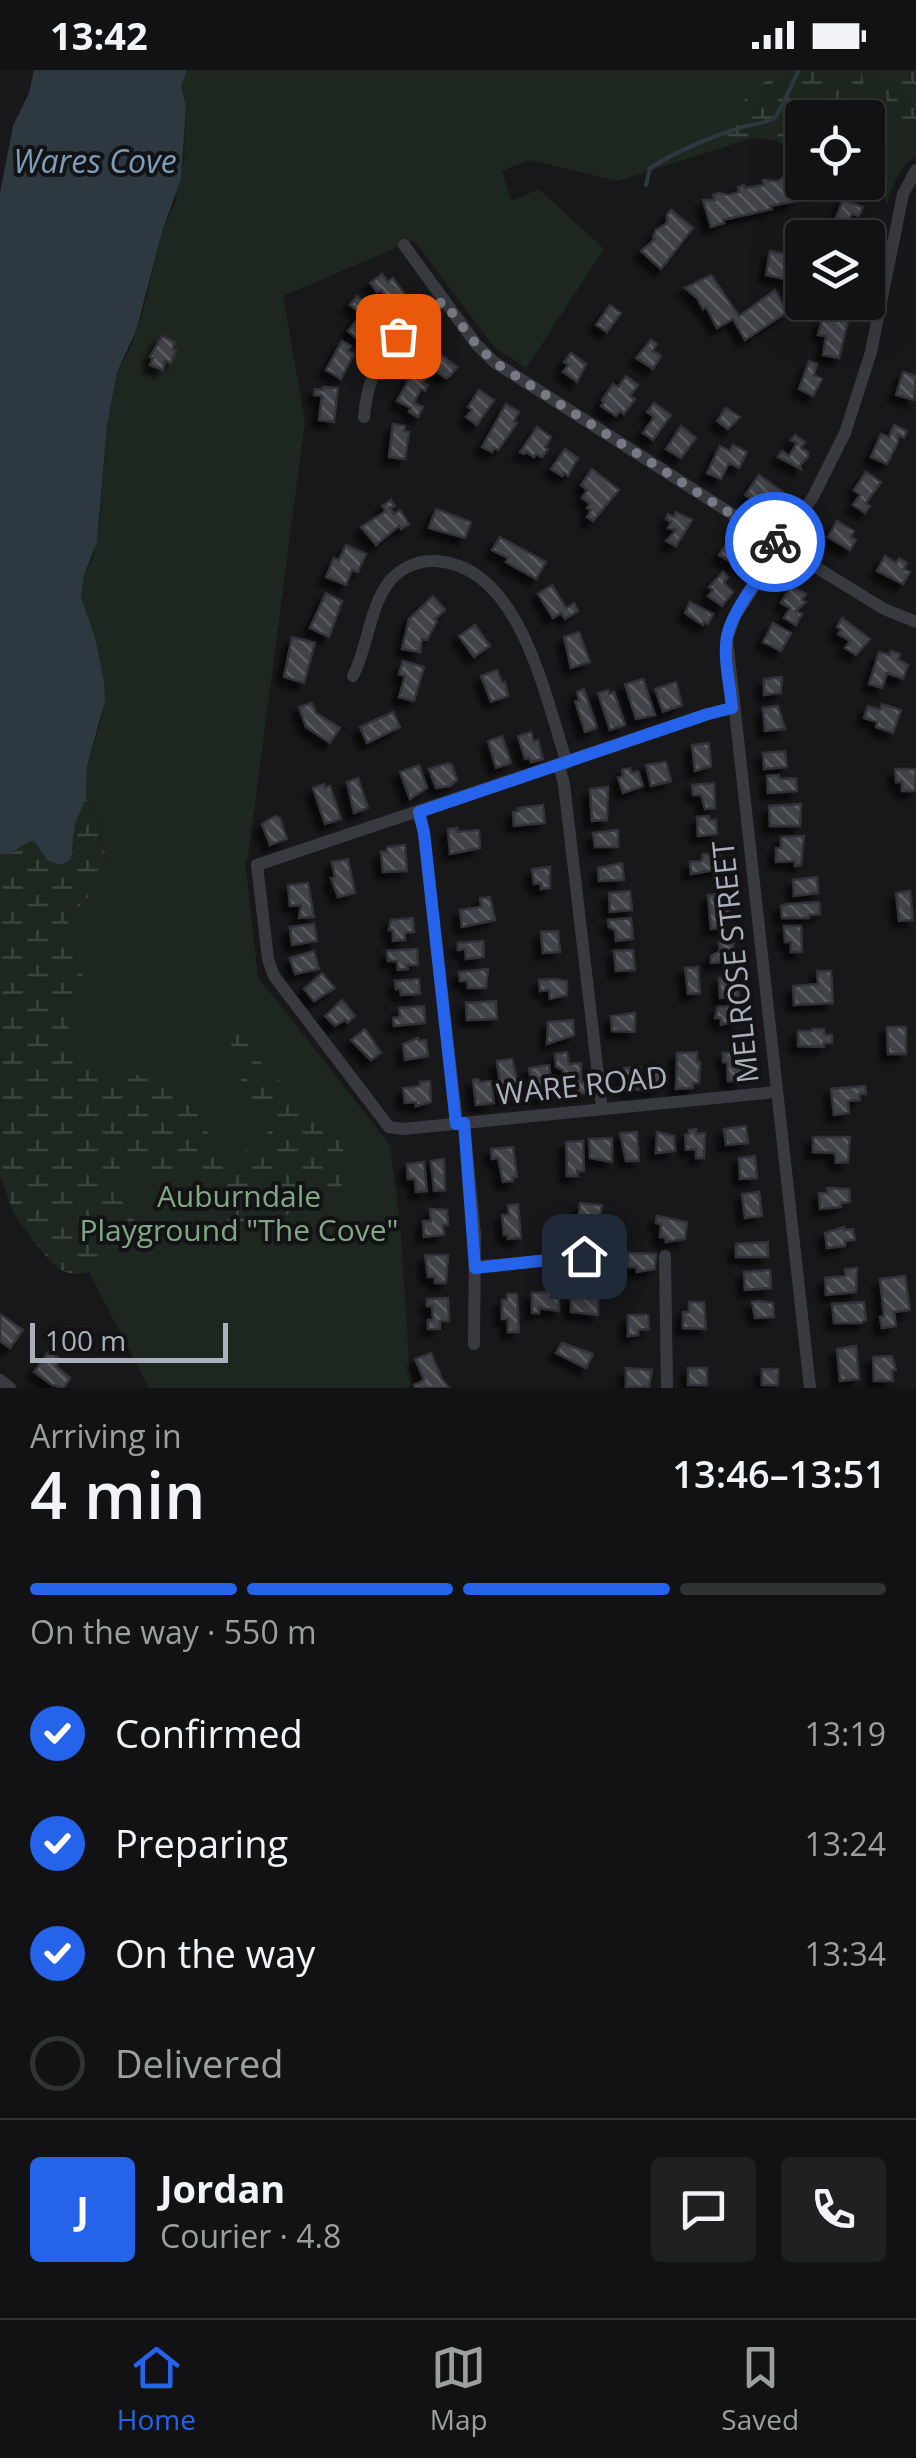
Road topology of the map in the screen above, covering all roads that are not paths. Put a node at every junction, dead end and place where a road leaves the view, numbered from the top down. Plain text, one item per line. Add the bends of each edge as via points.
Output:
1 (916, 170) edge
2 (404, 245) dead end
3 (443, 301) junction
4 (364, 416) dead end
5 (782, 546) junction
6 (916, 622) edge
7 (352, 676) dead end
8 (732, 708) junction
9 (563, 764) junction
10 (419, 812) junction
11 (776, 1092) junction
12 (602, 1109) junction
13 (460, 1123) junction
14 (584, 1256) dead end
15 (666, 1256) dead end
16 (475, 1268) junction
17 (474, 1344) dead end
18 (0, 1380) edge
19 (10, 1388) edge
20 (667, 1388) edge
21 (810, 1388) edge

1 - 5 street, MELROSE STREET via 903,194 868,364 846,433
2 - 3 street
3 - 4 street via 385,351 369,384
3 - 5 street via 494,362
5 - 6 street
5 - 8 street, MELROSE STREET via 728,632
7 - 9 street via 394,577 421,562 461,567 490,585 513,615
8 - 9 street
8 - 11 street, MELROSE STREET
9 - 10 street
9 - 12 street
10 - 13 street
10 - 13 street, WARE ROAD via 257,866 268,960 382,1120 393,1129
11 - 12 street, WARE ROAD
11 - 21 street, MELROSE STREET
12 - 13 street, WARE ROAD
13 - 16 street
14 - 16 street
15 - 20 street
16 - 17 street
18 - 19 street

